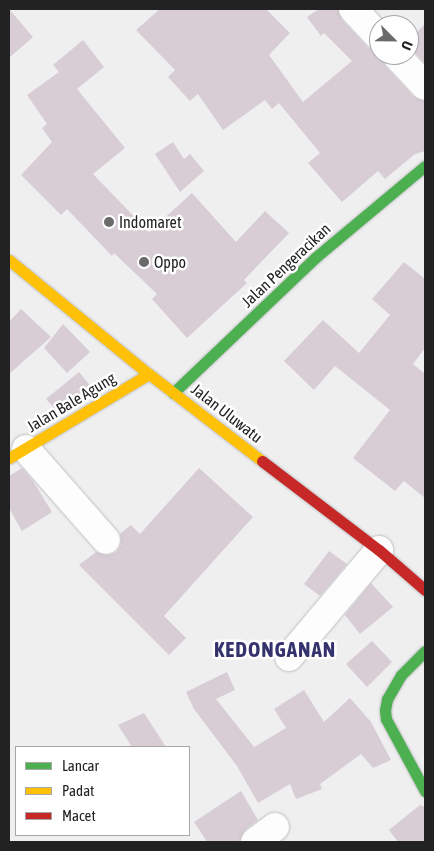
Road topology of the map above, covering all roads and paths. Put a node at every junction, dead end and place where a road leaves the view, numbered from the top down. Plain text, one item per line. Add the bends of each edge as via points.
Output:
1 (353, 9) edge
2 (369, 26) edge
3 (405, 65) edge
4 (425, 86) edge
5 (425, 166) edge
6 (9, 260) edge
7 (149, 374) junction
8 (174, 392) junction
9 (17, 453) edge
10 (106, 540) dead end
11 (379, 550) junction
12 (425, 590) edge
13 (425, 651) edge
14 (289, 658) dead end
15 (425, 791) edge

1 - 2 street
3 - 4 street
5 - 8 street, Jalan Pengeracikan via 316,256
6 - 7 street, Jalan Uluwatu
7 - 8 street, Jalan Uluwatu
7 - 9 street, Jalan Bale Agung
8 - 11 street, Jalan Uluwatu
9 - 10 street
11 - 12 street, Jalan Uluwatu
11 - 14 street
13 - 15 street via 401,675 385,710 386,719

